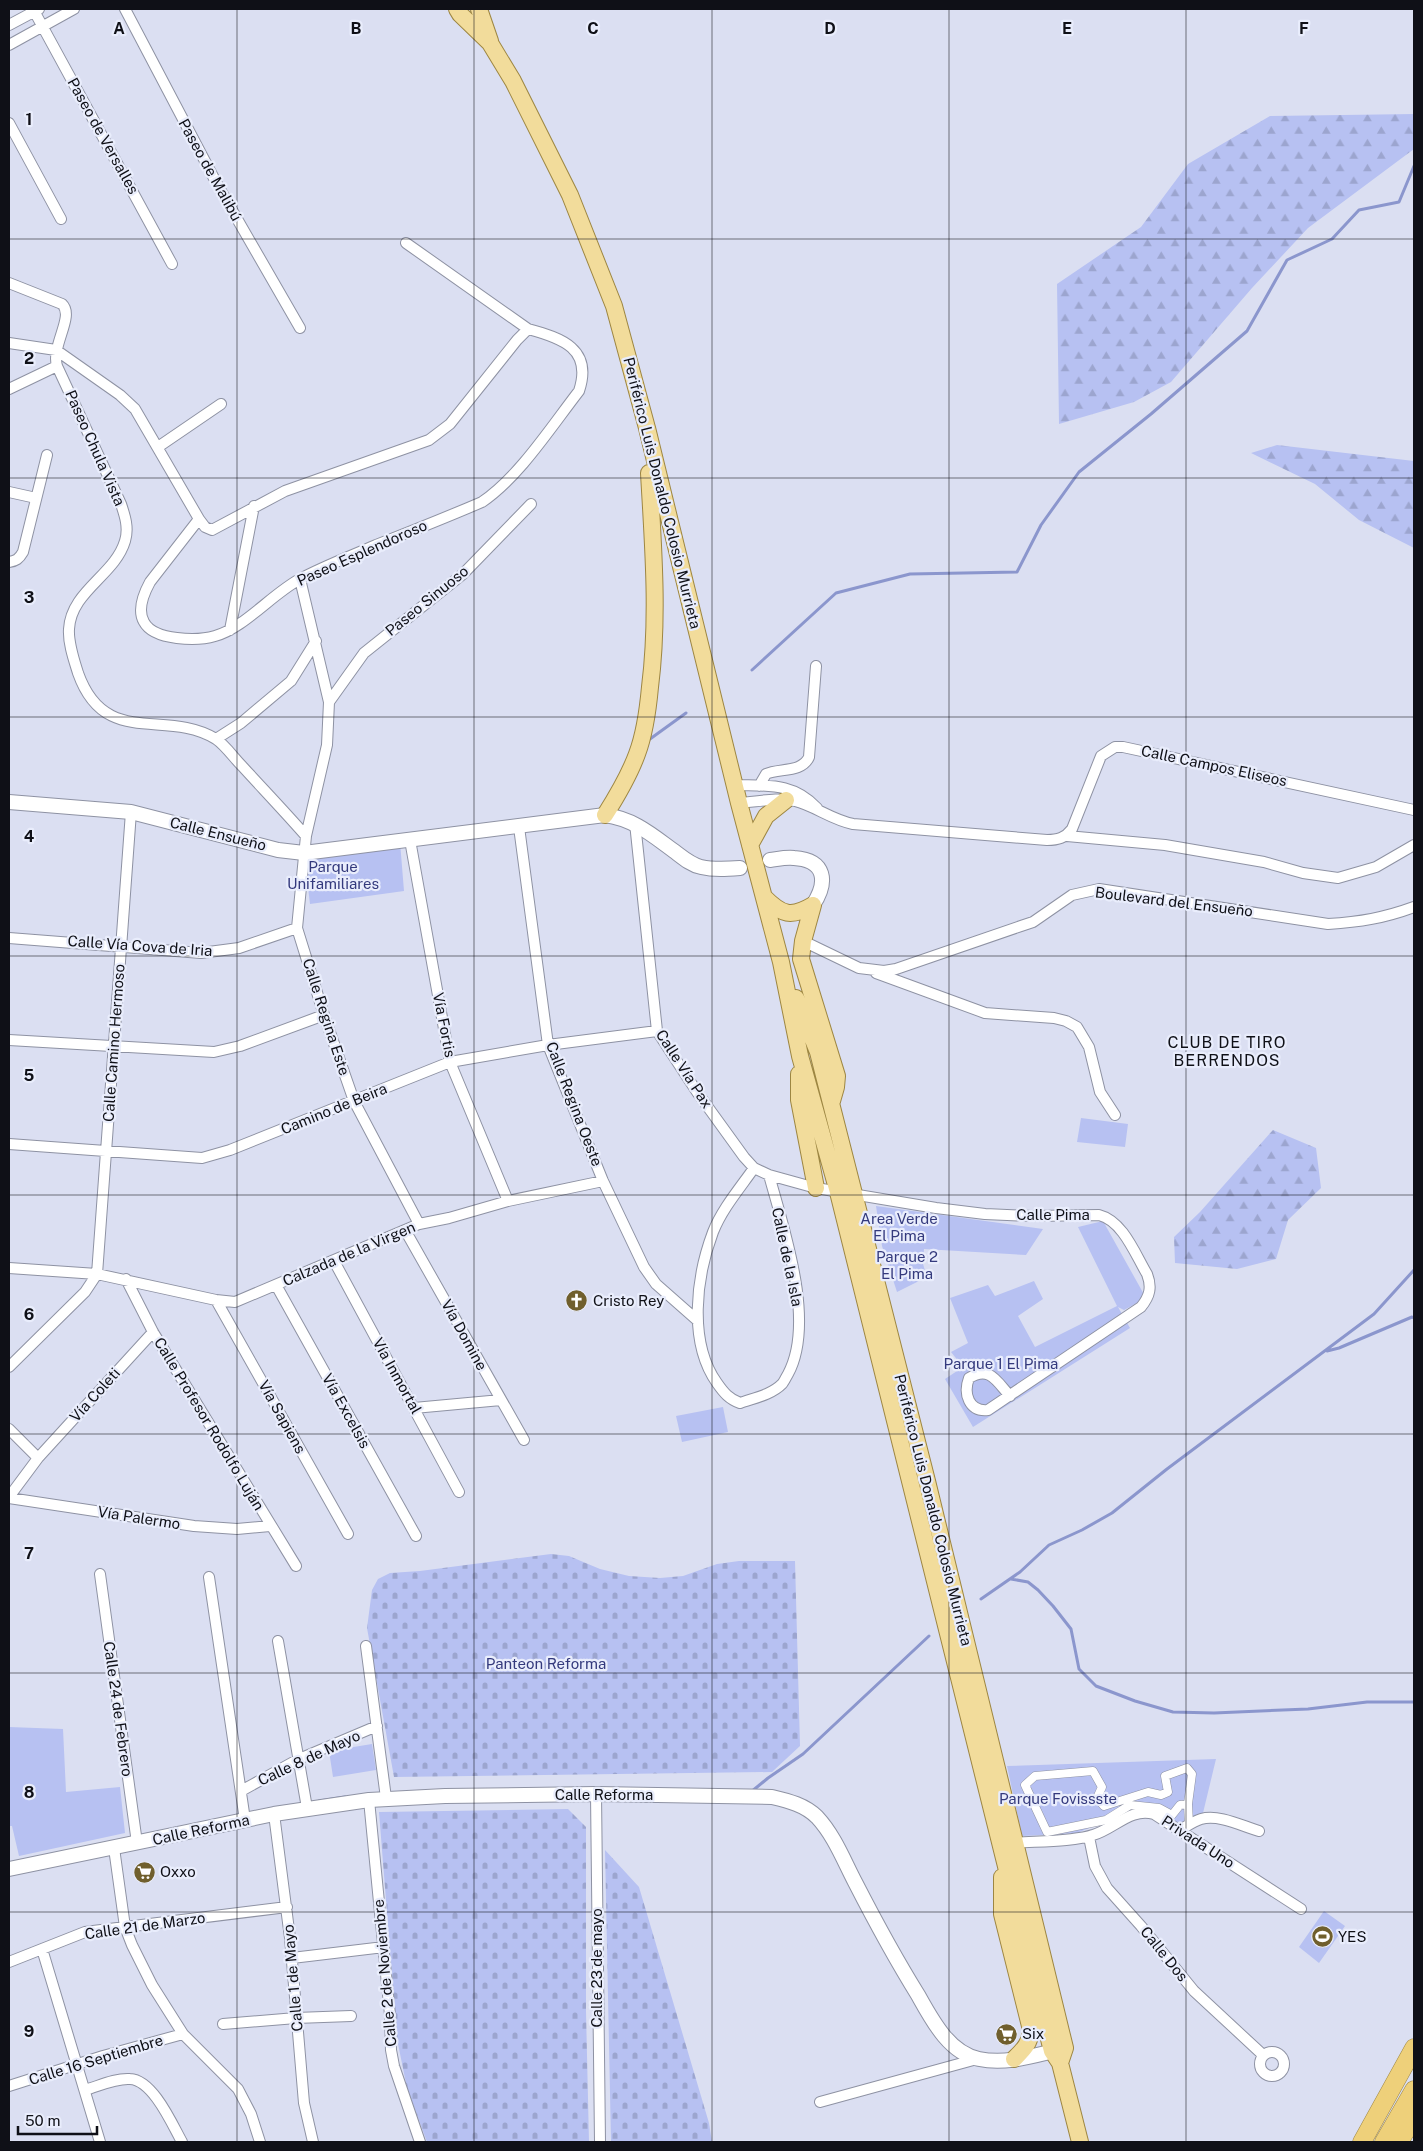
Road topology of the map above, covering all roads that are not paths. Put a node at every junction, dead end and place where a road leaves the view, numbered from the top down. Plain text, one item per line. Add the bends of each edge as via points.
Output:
1 (74, 9) edge
2 (125, 9) edge
3 (457, 9) edge
4 (479, 9) edge
5 (36, 10) edge
6 (9, 25) edge
7 (43, 26) junction
8 (490, 43) junction
9 (9, 45) edge
10 (9, 123) edge
11 (61, 220) dead end
12 (406, 243) dead end
13 (172, 264) dead end
14 (9, 283) edge
15 (300, 328) dead end
16 (528, 329) junction
17 (9, 343) edge
18 (56, 358) junction
19 (9, 389) edge
20 (221, 404) dead end
21 (647, 428) junction
22 (158, 447) junction
23 (47, 455) dead end
24 (9, 492) edge
25 (36, 498) junction
26 (531, 504) dead end
27 (254, 506) junction
28 (199, 519) junction
29 (9, 562) edge
30 (300, 579) junction
31 (230, 630) junction
32 (316, 641) junction
33 (816, 666) dead end
34 (329, 702) junction
35 (216, 739) junction
36 (735, 785) junction
37 (759, 786) junction
38 (796, 799) junction
39 (9, 802) edge
40 (739, 803) junction
41 (1414, 810) edge
42 (131, 812) junction
43 (606, 816) junction
44 (635, 823) junction
45 (519, 827) junction
46 (306, 836) junction
47 (1067, 836) junction
48 (410, 840) junction
49 (750, 845) junction
50 (1414, 845) edge
51 (304, 854) junction
52 (770, 860) dead end
53 (740, 868) dead end
54 (764, 897) junction
55 (813, 905) junction
56 (1414, 907) edge
57 (297, 928) junction
58 (9, 938) edge
59 (803, 941) junction
60 (121, 945) junction
61 (781, 962) junction
62 (872, 971) junction
63 (324, 1015) junction
64 (657, 1031) junction
65 (9, 1040) edge
66 (548, 1045) junction
67 (113, 1046) junction
68 (818, 1052) junction
69 (800, 1056) junction
70 (450, 1062) junction
71 (354, 1101) junction
72 (831, 1103) junction
73 (1115, 1114) dead end
74 (9, 1144) edge
75 (106, 1152) junction
76 (754, 1168) junction
77 (769, 1175) junction
78 (603, 1181) junction
79 (816, 1188) junction
80 (838, 1192) junction
81 (854, 1194) junction
82 (508, 1201) junction
83 (419, 1224) junction
84 (405, 1230) junction
85 (334, 1261) junction
86 (9, 1268) edge
87 (96, 1274) junction
88 (126, 1280) junction
89 (276, 1285) junction
90 (216, 1300) junction
91 (698, 1321) junction
92 (153, 1332) junction
93 (9, 1367) edge
94 (1010, 1396) dead end
95 (501, 1400) junction
96 (414, 1408) junction
97 (9, 1429) edge
98 (524, 1440) dead end
99 (38, 1458) junction
100 (460, 1492) dead end
101 (9, 1498) edge
102 (270, 1526) junction
103 (348, 1534) dead end
104 (416, 1536) dead end
105 (296, 1566) dead end
106 (100, 1574) dead end
107 (209, 1577) dead end
108 (278, 1641) dead end
109 (366, 1646) dead end
110 (377, 1726) junction
111 (298, 1759) junction
112 (241, 1791) junction
113 (596, 1794) junction
114 (386, 1798) junction
115 (370, 1800) junction
116 (1188, 1804) junction
117 (307, 1808) junction
118 (274, 1814) junction
119 (245, 1820) junction
120 (1184, 1827) junction
121 (1258, 1831) dead end
122 (1089, 1837) junction
123 (137, 1843) junction
124 (114, 1848) junction
125 (1005, 1848) junction
126 (9, 1869) edge
127 (287, 1908) junction
128 (1300, 1909) dead end
129 (125, 1927) junction
130 (384, 1947) junction
131 (42, 1949) junction
132 (292, 1958) junction
133 (9, 1962) edge
134 (352, 2016) dead end
135 (296, 2018) junction
136 (223, 2024) dead end
137 (183, 2034) junction
138 (1414, 2048) edge
139 (1059, 2054) junction
140 (1263, 2055) dead end
141 (977, 2059) junction
142 (1014, 2059) junction
143 (1414, 2063) edge
144 (77, 2065) junction
145 (9, 2086) edge
146 (85, 2090) junction
147 (1414, 2090) edge
148 (820, 2102) dead end
149 (1414, 2117) edge
150 (100, 2142) edge
151 (182, 2142) edge
152 (260, 2142) edge
153 (313, 2142) edge
154 (420, 2142) edge
155 (600, 2142) edge
156 (1080, 2142) edge
157 (1362, 2142) edge
158 (1370, 2142) edge
159 (1384, 2142) edge
160 (1399, 2142) edge

1 - 7 street
2 - 15 street, Paseo de Malibú via 217,184
3 - 8 main road, Periférico Luis Donaldo Colosio Murrieta
4 - 8 main road, Periférico Luis Donaldo Colosio Murrieta
5 - 6 street
5 - 7 street, Paseo de Versalles
7 - 9 street
7 - 13 street, Paseo de Versalles
8 - 21 main road, Periférico Luis Donaldo Colosio Murrieta via 513,81 570,194 614,306
10 - 11 street
12 - 16 street
14 - 18 street via 65,307 67,316
16 - 27 street via 440,433 429,440 285,491
16 - 30 street, Paseo Esplendoroso via 568,343 581,360 583,380 579,391 511,477 482,502
17 - 18 street
18 - 19 street
18 - 22 street via 87,370 130,404
18 - 35 street, Paseo Chula Vista via 121,504 127,528 122,549 71,616 70,641 82,684 97,705 124,721 179,727
20 - 22 street
21 - 36 main road, Periférico Luis Donaldo Colosio Murrieta
21 - 43 main road via 654,656 643,734 637,754
22 - 28 street
23 - 25 street
24 - 25 street
25 - 29 street via 23,552 20,558
26 - 34 street, Paseo Sinuoso via 463,574 364,653
27 - 28 street via 215,529 208,529
27 - 31 street
28 - 31 street, Paseo Esplendoroso via 150,582 142,605 143,622 158,633 186,639 217,636
30 - 31 street, Paseo Esplendoroso
30 - 32 street
32 - 34 street
32 - 35 street via 291,681 242,724
33 - 37 street via 807,762 766,774
34 - 46 street via 327,745
35 - 46 street, Paseo Chula Vista
36 - 37 street
36 - 40 main road, Periférico Luis Donaldo Colosio Murrieta
37 - 38 street via 785,787
38 - 40 street
38 - 47 street via 822,814 863,825 1047,840
38 - 49 main road via 766,816
39 - 42 street, Calle Ensueño
40 - 49 main road, Periférico Luis Donaldo Colosio Murrieta
41 - 47 street, Calle Campos Eliseos via 1124,746 1115,747 1101,756
42 - 51 street, Calle Ensueño
42 - 60 street, Calle Camino Hermoso
43 - 44 street, Calle Ensueño
43 - 45 street, Calle Ensueño
44 - 53 street via 699,867
44 - 64 street, Calle Vía Pax
45 - 48 street, Calle Ensueño
45 - 66 street, Calle Regina Oeste
46 - 51 street
47 - 50 street via 1165,845 1338,878 1376,866
48 - 51 street, Calle Ensueño
48 - 70 street, Vía Fortis
49 - 54 main road, Periférico Luis Donaldo Colosio Murrieta
51 - 57 street, Calle Regina Este
52 - 55 street via 794,858 816,866 823,886
54 - 55 main road via 784,912 798,912
54 - 61 main road, Periférico Luis Donaldo Colosio Murrieta
55 - 59 main road
56 - 62 street, Boulevard del Ensueño via 1363,922 1328,924 1092,890 1072,895 1033,922 896,969
57 - 60 street, Calle Vía Cova de Iria via 220,952
57 - 63 street, Calle Regina Este
58 - 60 street, Calle Vía Cova de Iria
59 - 62 street, Boulevard del Ensueño
59 - 72 main road via 803,968 837,1076
60 - 67 street, Calle Camino Hermoso
61 - 68 main road, Periférico Luis Donaldo Colosio Murrieta
61 - 69 main road, Periférico Luis Donaldo Colosio Murrieta
62 - 73 street via 985,1013 1054,1018 1072,1024 1089,1047 1100,1092
63 - 67 street via 240,1046 214,1052
63 - 71 street, Calle Regina Este
64 - 66 street, Camino de Beira
64 - 76 street, Calle Vía Pax via 697,1092
65 - 67 street
66 - 70 street, Camino de Beira
66 - 78 street, Calle Regina Oeste
67 - 75 street, Calle Camino Hermoso
68 - 69 main road
68 - 72 main road, Periférico Luis Donaldo Colosio Murrieta
69 - 79 main road via 800,1100
69 - 80 main road, Periférico Luis Donaldo Colosio Murrieta
70 - 71 street, Camino de Beira
70 - 82 street, Vía Fortis
71 - 75 street, Camino de Beira via 215,1155 190,1158
71 - 83 street, Calle Regina Este
72 - 81 main road, Periférico Luis Donaldo Colosio Murrieta
74 - 75 street, Camino de Beira
75 - 87 street, Calle Camino Hermoso
76 - 77 street, Calle Vía Pax
76 - 91 street, Calle de la Isla via 714,1230 706,1253
77 - 79 street, Calle Vía Pax
77 - 91 street, Calle de la Isla via 799,1305 797,1350 783,1384 740,1403 732,1400 710,1374 702,1351
78 - 82 street, Calzada de la Virgen
78 - 91 street, Calle Regina Oeste via 649,1276
79 - 80 street, Calle Vía Pax
80 - 81 street, Calle Vía Pax
80 - 125 main road, Periférico Luis Donaldo Colosio Murrieta
81 - 94 street, Calle Pima via 985,1214 1099,1215 1109,1217 1116,1224 1147,1274 1150,1282 1147,1300
81 - 125 main road, Periférico Luis Donaldo Colosio Murrieta via 927,1482
82 - 83 street, Calzada de la Virgen
83 - 84 street, Calzada de la Virgen
84 - 85 street, Calzada de la Virgen
84 - 95 street, Vía Domine
85 - 89 street, Calzada de la Virgen
85 - 96 street, Vía Inmortal
86 - 87 street, Calzada de la Virgen
87 - 88 street, Calzada de la Virgen
87 - 93 street via 86,1292
88 - 90 street, Calzada de la Virgen
88 - 92 street, Calle Profesor Rodolfo Luján
89 - 90 street, Calzada de la Virgen via 241,1300
89 - 104 street, Vía Excelsis
90 - 103 street, Vía Sapiens
92 - 99 street, Vía Coleti
92 - 102 street, Calle Profesor Rodolfo Luján
95 - 96 street
95 - 98 street, Vía Domine
96 - 100 street, Vía Inmortal
97 - 99 street
99 - 101 street, Vía Coleti
101 - 102 street, Vía Palermo via 194,1526 237,1529
102 - 105 street, Calle Profesor Rodolfo Luján
106 - 123 street, Calle 24 de Febrero
107 - 112 street
108 - 111 street
109 - 110 street
110 - 111 street, Calle 8 de Mayo
110 - 114 street
111 - 112 street, Calle 8 de Mayo
111 - 117 street
112 - 119 street
113 - 114 street, Calle Reforma
113 - 141 street, Calle Reforma via 772,1797 798,1804 816,1816 830,1835 883,1938 936,2025 959,2049
113 - 155 street, Calle 23 de mayo
114 - 115 street, Calle Reforma
115 - 117 street, Calle Reforma
115 - 130 street, Calle 2 de Noviembre
116 - 116 street via 1180,1805 1172,1815 1159,1808 1130,1805 1106,1820 1047,1832 1025,1784 1035,1776 1093,1771 1102,1787 1097,1798 1104,1806 1148,1792 1162,1795 1168,1792 1165,1776 1187,1768 1192,1774
116 - 120 street
117 - 118 street, Calle Reforma
118 - 119 street, Calle Reforma
118 - 127 street, Calle 1 de Mayo
119 - 123 street, Calle Reforma
120 - 121 street via 1203,1818 1217,1818
120 - 122 street, Privada Uno via 1142,1812
120 - 128 street, Privada Uno
122 - 125 street, Privada Uno
122 - 140 street, Calle Dos via 1095,1866 1107,1888 1194,1992
123 - 124 street, Calle Reforma
124 - 126 street, Calle Reforma
124 - 129 street
125 - 139 main road, Periférico Luis Donaldo Colosio Murrieta
125 - 142 main road via 1002,1914 1031,2030 1028,2045
127 - 129 street, Calle 21 de Marzo
127 - 132 street, Calle 1 de Mayo
129 - 131 street, Calle 21 de Marzo via 85,1932
129 - 137 street via 152,1985
130 - 132 street
130 - 154 street, Calle 2 de Noviembre via 394,2066
131 - 133 street, Calle 21 de Marzo
131 - 144 street
132 - 135 street, Calle 1 de Mayo
134 - 135 street
135 - 136 street
135 - 153 street, Calle 1 de Mayo via 304,2103
137 - 144 street, Calle 16 Septiembre
137 - 152 street via 238,2089
138 - 157 highway
139 - 142 street, Calle Reforma
139 - 156 main road, Periférico Luis Donaldo Colosio Murrieta
141 - 142 street, Calle Reforma
141 - 148 street
143 - 158 highway
144 - 145 street, Calle 16 Septiembre
144 - 146 street
146 - 150 street
146 - 151 street via 124,2079 140,2082 163,2108
147 - 159 highway
149 - 160 highway

